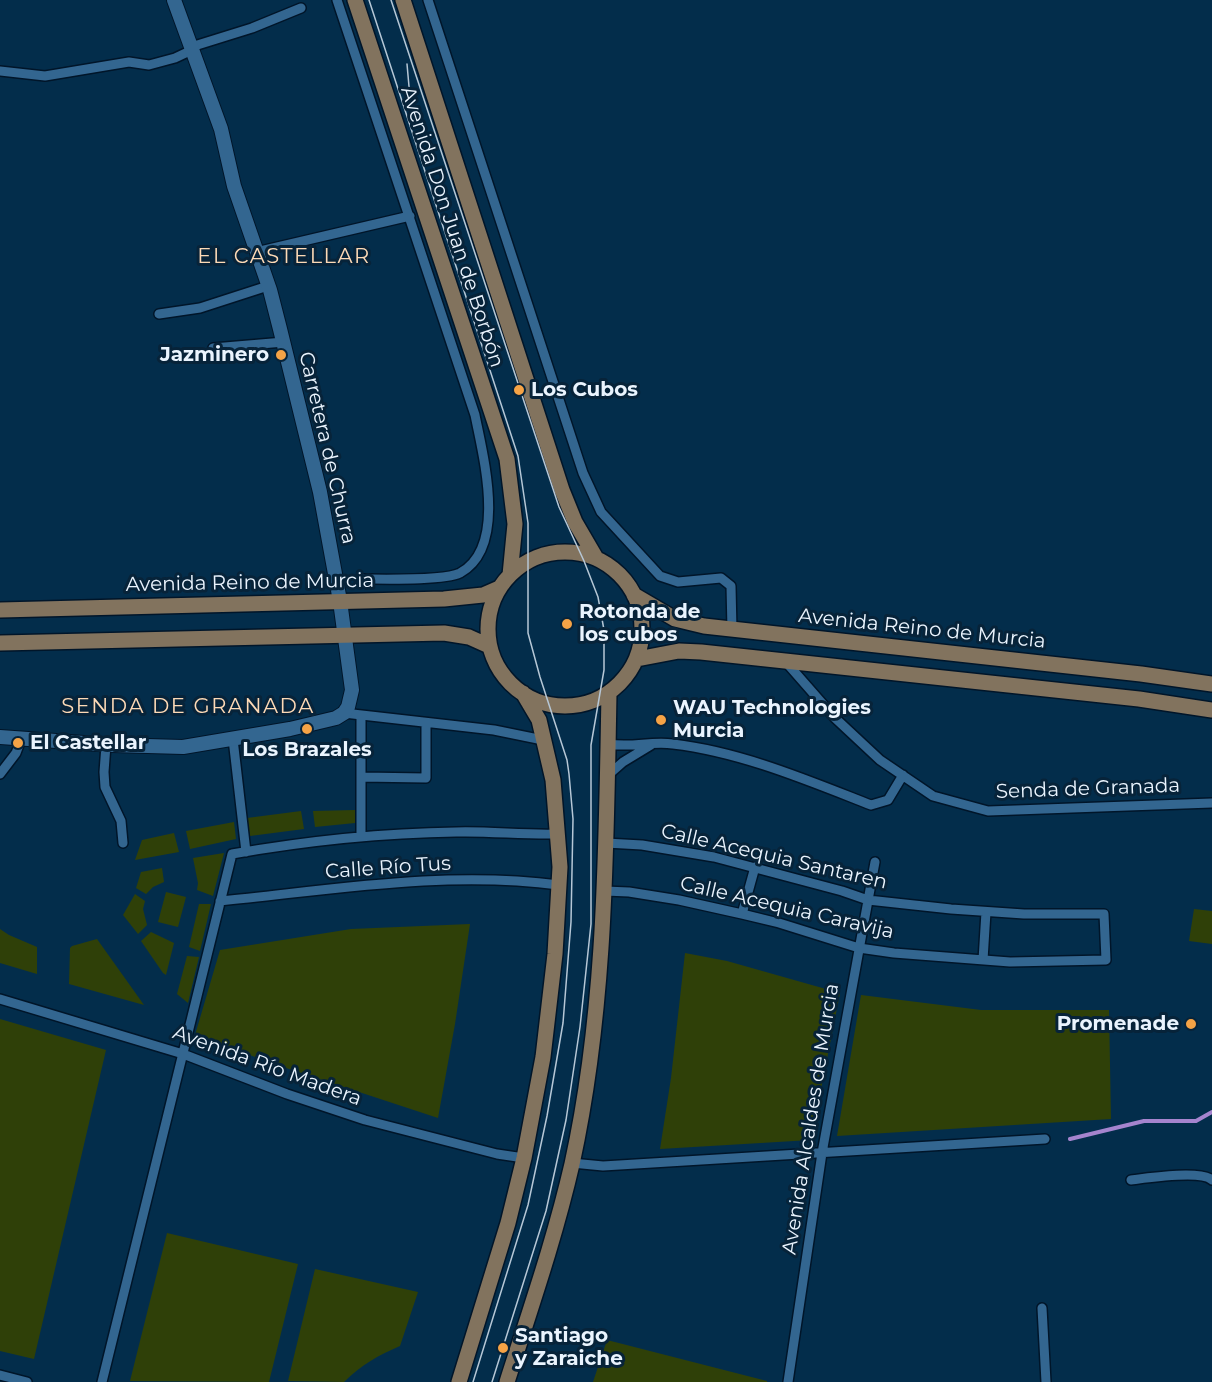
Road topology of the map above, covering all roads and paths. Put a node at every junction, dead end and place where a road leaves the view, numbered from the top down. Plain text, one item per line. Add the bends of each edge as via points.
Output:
1 (174, 0) edge
2 (337, 0) edge
3 (355, 0) edge
4 (404, 0) edge
5 (428, 0) edge
6 (301, 8) dead end
7 (191, 49) junction
8 (0, 71) edge
9 (410, 216) junction
10 (256, 252) junction
11 (268, 286) junction
12 (159, 314) dead end
13 (284, 342) junction
14 (213, 348) dead end
15 (596, 558) junction
16 (510, 575) junction
17 (360, 579) dead end
18 (499, 588) junction
19 (634, 595) junction
20 (340, 601) junction
21 (0, 610) edge
22 (732, 630) junction
23 (344, 635) junction
24 (0, 643) edge
25 (489, 646) junction
26 (637, 660) junction
27 (785, 662) junction
28 (1212, 684) edge
29 (522, 693) junction
30 (609, 693) junction
31 (1212, 710) edge
32 (344, 713) junction
33 (361, 716) junction
34 (426, 723) junction
35 (0, 737) edge
36 (22, 737) junction
37 (233, 739) junction
38 (543, 740) junction
39 (656, 742) junction
40 (609, 744) junction
41 (106, 745) junction
42 (0, 774) edge
43 (903, 775) junction
44 (361, 777) junction
45 (606, 777) junction
46 (1212, 803) edge
47 (557, 834) junction
48 (361, 837) junction
49 (123, 843) dead end
50 (606, 843) junction
51 (246, 852) junction
52 (875, 862) dead end
53 (755, 867) junction
54 (559, 885) junction
55 (605, 891) junction
56 (868, 900) junction
57 (220, 901) junction
58 (986, 912) junction
59 (742, 914) junction
60 (859, 948) junction
61 (983, 960) junction
62 (1106, 960) joint
63 (0, 999) edge
64 (183, 1054) junction
65 (1045, 1139) dead end
66 (822, 1153) junction
67 (524, 1158) junction
68 (572, 1163) junction
69 (1212, 1179) edge
70 (1131, 1180) dead end
71 (1042, 1308) dead end
72 (0, 1375) edge
73 (27, 1382) edge
74 (102, 1382) edge
75 (459, 1382) edge
76 (507, 1382) edge
77 (788, 1382) edge
78 (1046, 1382) edge

1 - 7 street, Carretera de Churra
2 - 9 street
3 - 16 main road, Avenida Don Juan de Borbón via 507,459 515,524
4 - 15 main road, Avenida Don Juan de Borbón via 562,490
5 - 22 street via 583,473 601,512 660,576 678,582 721,578 732,586
6 - 7 street
7 - 8 street via 149,65 129,62 45,76
7 - 10 street, Carretera de Churra via 221,129 234,186
9 - 10 street
9 - 17 street via 475,415 488,481 484,544 459,574
10 - 11 street, Carretera de Churra
11 - 12 street via 200,308
11 - 13 street, Carretera de Churra
13 - 14 street
13 - 20 street, Carretera de Churra via 320,492
15 - 16 main road via 573,552 550,553 528,561
15 - 19 main road via 611,567
16 - 18 main road
18 - 20 main road, Avenida Reino de Murcia via 464,598
18 - 25 main road via 490,609
19 - 22 main road, Avenida Reino de Murcia via 675,620
19 - 26 main road via 642,625
20 - 21 main road, Avenida Reino de Murcia
20 - 23 street, Carretera de Churra
22 - 28 main road, Avenida Reino de Murcia
23 - 24 main road
23 - 25 main road via 452,633
23 - 32 street, Carretera de Churra via 352,690
25 - 29 main road via 501,673
26 - 27 main road via 679,651
26 - 30 main road
27 - 31 main road
27 - 43 street, Senda de Granada via 835,718 879,760
29 - 30 main road via 543,703 566,706 588,703
29 - 38 main road via 539,720
30 - 40 main road
32 - 33 street
32 - 37 street via 325,722
33 - 34 street
33 - 44 street
34 - 38 street
34 - 44 street via 426,778
35 - 36 street
36 - 41 street
36 - 42 street via 16,753
37 - 41 street via 183,747
37 - 51 street
38 - 47 main road via 553,780
39 - 40 street via 630,747
39 - 43 street via 715,751 753,762 871,805 888,800
39 - 45 street
40 - 45 main road
41 - 49 street via 105,787 120,821
43 - 46 street, Senda de Granada via 933,795 988,811
44 - 48 street
45 - 50 main road
47 - 48 street via 458,832
47 - 54 main road
48 - 51 street
50 - 53 street, Calle Acequia Santaren via 652,847
50 - 55 main road
51 - 57 street via 232,854
52 - 56 street, Avenida Alcaldes de Murcia
53 - 56 street, Calle Acequia Santaren
53 - 59 street
54 - 57 street, Calle Río Tus via 474,880 387,883
54 - 67 main road via 543,1057
55 - 59 street, Calle Acequia Caravija via 679,900
55 - 68 main road via 597,999
56 - 58 street, Calle Acequia Santaren
56 - 60 street, Avenida Alcaldes de Murcia
57 - 64 street
58 - 61 street
58 - 62 street, Calle Acequia Santaren via 1104,914
59 - 60 street, Calle Acequia Caravija
60 - 61 street, Calle Acequia Caravija
60 - 66 street, Avenida Alcaldes de Murcia
61 - 62 street, Calle Acequia Caravija
63 - 64 street, Avenida Río Madera
64 - 67 street, Avenida Río Madera via 365,1120
64 - 74 street
65 - 66 street
66 - 68 street via 603,1166
66 - 77 street, Avenida Alcaldes de Murcia
67 - 75 main road
68 - 76 main road
69 - 70 street via 1182,1175
71 - 78 street
72 - 73 street

